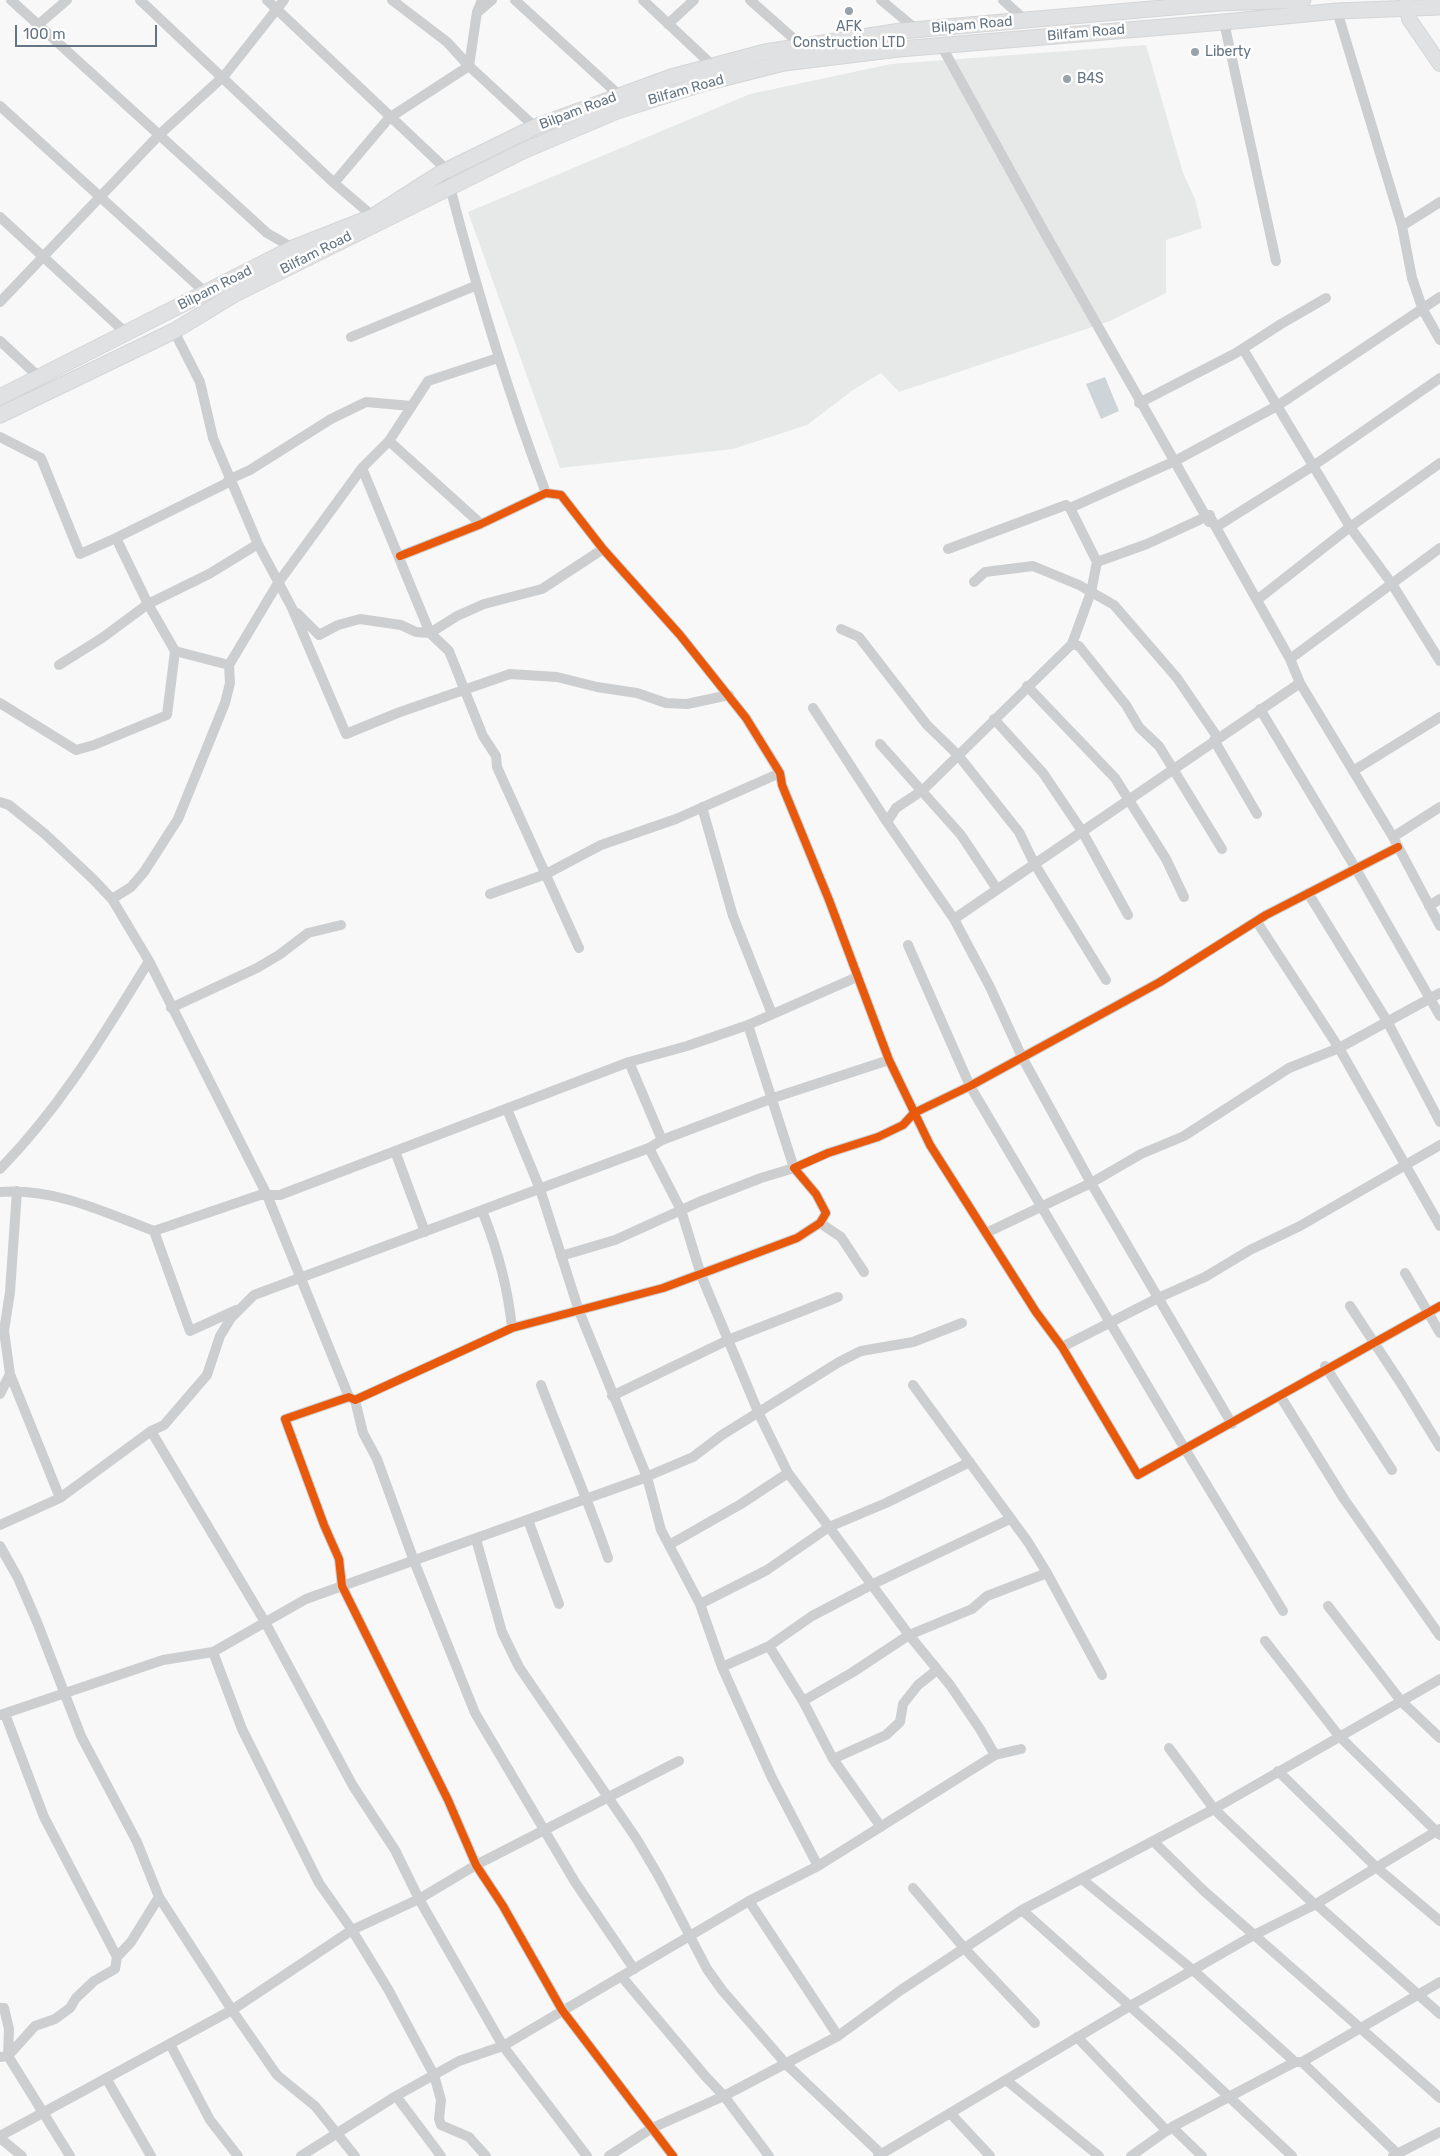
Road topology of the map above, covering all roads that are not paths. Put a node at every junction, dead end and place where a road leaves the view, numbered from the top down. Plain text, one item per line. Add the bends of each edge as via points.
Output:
1 (11, 0) edge
2 (67, 0) edge
3 (140, 0) edge
4 (267, 0) edge
5 (284, 0) edge
6 (392, 0) edge
7 (482, 0) edge
8 (492, 0) edge
9 (515, 0) edge
10 (643, 0) edge
11 (694, 0) edge
12 (750, 0) edge
13 (881, 0) edge
14 (1003, 0) edge
15 (1295, 0) edge
16 (1303, 0) edge
17 (1406, 4) edge
18 (1138, 5) edge
19 (1440, 7) edge
20 (276, 8) junction
21 (1337, 11) junction
22 (477, 12) junction
23 (1026, 21) junction
24 (1224, 22) junction
25 (668, 24) junction
26 (38, 25) junction
27 (917, 30) junction
28 (941, 45) junction
29 (802, 46) junction
30 (1440, 64) edge
31 (712, 65) junction
32 (469, 66) junction
33 (224, 76) junction
34 (619, 95) junction
35 (0, 106) edge
36 (389, 118) junction
37 (535, 127) junction
38 (160, 134) junction
39 (444, 172) junction
40 (334, 183) junction
41 (450, 187) junction
42 (100, 195) junction
43 (1440, 202) edge
44 (0, 218) edge
45 (376, 218) junction
46 (1402, 226) junction
47 (293, 248) junction
48 (43, 257) junction
49 (1276, 262) dead end
50 (475, 286) junction
51 (206, 293) junction
52 (1440, 297) edge
53 (1326, 298) dead end
54 (0, 302) edge
55 (1423, 310) junction
56 (174, 331) junction
57 (126, 334) junction
58 (351, 337) dead end
59 (1440, 340) edge
60 (0, 341) edge
61 (1243, 349) junction
62 (498, 358) junction
63 (40, 378) junction
64 (1440, 378) edge
65 (0, 397) edge
66 (1139, 403) dead end
67 (411, 406) junction
68 (1277, 406) junction
69 (0, 415) edge
70 (0, 437) edge
71 (389, 441) junction
72 (1175, 461) junction
73 (1440, 463) edge
74 (1313, 466) junction
75 (362, 468) junction
76 (230, 478) junction
77 (546, 493) junction
78 (1070, 508) junction
79 (1212, 522) junction
80 (481, 524) junction
81 (1350, 526) junction
82 (116, 538) junction
83 (258, 544) junction
84 (1440, 548) edge
85 (603, 549) junction
86 (948, 549) dead end
87 (400, 556) junction
88 (1097, 562) junction
89 (974, 582) dead end
90 (278, 583) junction
91 (1392, 584) junction
92 (1091, 592) junction
93 (1257, 600) junction
94 (148, 604) junction
95 (292, 608) junction
96 (841, 629) dead end
97 (430, 633) junction
98 (1072, 644) junction
99 (175, 651) junction
100 (1290, 660) junction
101 (1440, 660) edge
102 (59, 665) dead end
103 (229, 665) junction
104 (1300, 684) junction
105 (1027, 686) junction
106 (464, 689) junction
107 (729, 695) junction
108 (0, 702) edge
109 (813, 708) dead end
110 (1260, 709) junction
111 (1440, 717) edge
112 (994, 719) junction
113 (1216, 739) junction
114 (880, 744) dead end
115 (958, 755) junction
116 (1173, 768) junction
117 (1352, 771) junction
118 (780, 773) junction
119 (923, 790) junction
120 (1128, 800) junction
121 (0, 802) edge
122 (702, 807) junction
123 (1440, 807) edge
124 (1257, 814) dead end
125 (887, 822) junction
126 (1082, 831) junction
127 (1396, 842) junction
128 (1222, 849) dead end
129 (1034, 862) junction
130 (1356, 869) junction
131 (546, 874) junction
132 (997, 889) junction
133 (1308, 893) junction
134 (490, 894) dead end
135 (1184, 897) dead end
136 (112, 899) junction
137 (1440, 899) edge
138 (1429, 906) junction
139 (1128, 915) dead end
140 (954, 919) junction
141 (1257, 922) junction
142 (341, 925) dead end
143 (1440, 926) edge
144 (908, 945) dead end
145 (579, 948) dead end
146 (149, 961) junction
147 (858, 976) junction
148 (1106, 980) dead end
149 (1440, 993) edge
150 (1431, 1000) junction
151 (171, 1008) junction
152 (772, 1014) junction
153 (1440, 1016) edge
154 (1387, 1021) junction
155 (748, 1024) junction
156 (1339, 1048) junction
157 (1022, 1057) junction
158 (889, 1060) junction
159 (629, 1062) junction
160 (970, 1086) junction
161 (773, 1098) junction
162 (508, 1109) junction
163 (914, 1113) junction
164 (1440, 1122) edge
165 (662, 1140) junction
166 (1440, 1145) edge
167 (649, 1148) junction
168 (395, 1151) junction
169 (1405, 1165) junction
170 (794, 1168) junction
171 (0, 1169) edge
172 (1091, 1183) junction
173 (540, 1189) junction
174 (17, 1191) junction
175 (0, 1192) edge
176 (267, 1195) junction
177 (1041, 1208) junction
178 (681, 1210) junction
179 (483, 1213) dead end
180 (820, 1223) junction
181 (1440, 1226) edge
182 (154, 1231) junction
183 (425, 1232) junction
184 (986, 1233) junction
185 (561, 1256) junction
186 (864, 1272) dead end
187 (1405, 1274) dead end
188 (701, 1275) junction
189 (300, 1277) junction
190 (838, 1297) dead end
191 (1158, 1298) junction
192 (1350, 1306) dead end
193 (1440, 1306) edge
194 (242, 1308) junction
195 (579, 1311) junction
196 (962, 1323) dead end
197 (1110, 1323) junction
198 (512, 1328) junction
199 (1440, 1334) edge
200 (728, 1340) junction
201 (1062, 1347) junction
202 (1325, 1366) dead end
203 (10, 1374) junction
204 (541, 1385) dead end
205 (913, 1385) dead end
206 (1, 1392) edge
207 (612, 1396) junction
208 (352, 1399) junction
209 (1282, 1399) dead end
210 (759, 1414) junction
211 (1232, 1424) junction
212 (151, 1431) junction
213 (1440, 1447) edge
214 (1184, 1449) junction
215 (970, 1462) junction
216 (1392, 1470) dead end
217 (788, 1473) junction
218 (647, 1477) junction
219 (60, 1498) junction
220 (588, 1498) junction
221 (1010, 1519) junction
222 (528, 1520) junction
223 (0, 1526) edge
224 (829, 1527) junction
225 (476, 1539) junction
226 (669, 1545) junction
227 (0, 1546) edge
228 (608, 1558) dead end
229 (414, 1561) junction
230 (1047, 1573) junction
231 (873, 1584) junction
232 (342, 1586) junction
233 (559, 1604) dead end
234 (700, 1604) junction
235 (1328, 1606) dead end
236 (1283, 1611) dead end
237 (265, 1622) junction
238 (909, 1635) junction
239 (1440, 1636) edge
240 (1265, 1641) dead end
241 (768, 1646) junction
242 (213, 1652) junction
243 (722, 1667) junction
244 (937, 1670) junction
245 (1102, 1675) dead end
246 (1440, 1679) edge
247 (66, 1693) junction
248 (803, 1701) junction
249 (1401, 1701) junction
250 (2, 1715) edge
251 (1339, 1736) junction
252 (1440, 1738) edge
253 (1169, 1748) dead end
254 (1021, 1749) dead end
255 (994, 1755) junction
256 (833, 1759) junction
257 (679, 1761) dead end
258 (1278, 1770) junction
259 (609, 1797) junction
260 (1214, 1809) junction
261 (880, 1827) junction
262 (545, 1832) junction
263 (1439, 1832) edge
264 (1153, 1841) junction
265 (476, 1865) junction
266 (818, 1866) junction
267 (1376, 1867) junction
268 (1083, 1880) junction
269 (913, 1888) dead end
270 (159, 1897) junction
271 (419, 1898) junction
272 (749, 1901) junction
273 (1315, 1904) junction
274 (1022, 1910) junction
275 (1440, 1922) edge
276 (352, 1930) junction
277 (1254, 1935) junction
278 (690, 1937) junction
279 (965, 1949) junction
280 (117, 1957) junction
281 (634, 1969) junction
282 (1193, 1970) junction
283 (622, 1977) junction
284 (1440, 1982) edge
285 (1419, 1996) junction
286 (1130, 2006) junction
287 (0, 2008) edge
288 (232, 2010) junction
289 (562, 2010) junction
290 (1440, 2014) edge
291 (1035, 2023) dead end
292 (1361, 2029) junction
293 (838, 2036) junction
294 (1077, 2037) junction
295 (170, 2044) junction
296 (503, 2046) junction
297 (4, 2056) edge
298 (1299, 2062) junction
299 (786, 2064) junction
300 (434, 2074) junction
301 (106, 2078) junction
302 (1006, 2080) junction
303 (396, 2096) junction
304 (724, 2096) junction
305 (1230, 2096) junction
306 (1440, 2098) edge
307 (44, 2111) junction
308 (950, 2112) junction
309 (652, 2128) junction
310 (1169, 2129) junction
311 (337, 2132) junction
312 (1440, 2132) edge
313 (0, 2137) edge
314 (884, 2154) edge
315 (1397, 2155) edge
316 (22, 2156) edge
317 (70, 2156) edge
318 (151, 2156) edge
319 (238, 2156) edge
320 (301, 2156) edge
321 (354, 2156) edge
322 (441, 2156) edge
323 (486, 2156) edge
324 (587, 2156) edge
325 (609, 2156) edge
326 (673, 2156) edge
327 (768, 2156) edge
328 (990, 2156) edge
329 (1099, 2156) edge
330 (1131, 2156) edge
331 (1202, 2156) edge
332 (1292, 2156) edge

1 - 26 street
2 - 26 street
3 - 33 street
4 - 20 street
5 - 20 street
6 - 32 street via 447,42
7 - 22 street
8 - 22 street
9 - 34 street
10 - 25 street
11 - 25 street
12 - 29 street
13 - 27 street
14 - 23 street
15 - 16 main road, Bilpam Road
15 - 18 main road, Bilpam Road
17 - 19 main road, Bilfam Road
17 - 21 main road, Bilfam Road
17 - 30 main road via 1416,32
18 - 23 main road, Bilpam Road
20 - 33 street
20 - 36 street
21 - 24 main road, Bilfam Road
21 - 46 street
22 - 32 street
23 - 27 main road, Bilpam Road
24 - 28 main road, Bilfam Road
24 - 49 street
25 - 31 street
26 - 38 street
27 - 29 main road, Bilpam Road
28 - 41 main road, Bilfam Road via 784,64 705,83 578,125
28 - 79 street via 1042,228
29 - 31 main road, Bilpam Road
31 - 34 main road, Bilpam Road
32 - 36 street
32 - 37 street
33 - 38 street
33 - 40 street
34 - 37 main road, Bilpam Road
35 - 42 street
36 - 39 street
36 - 40 street
37 - 39 main road, Bilpam Road
38 - 42 street
38 - 47 street via 267,233
39 - 41 street
39 - 45 main road, Bilpam Road
40 - 45 street
41 - 45 main road, Bilfam Road
41 - 50 street
42 - 48 street
42 - 51 street
43 - 46 street
44 - 48 street
45 - 47 main road, Bilpam Road
45 - 56 main road, Bilfam Road via 235,294
46 - 55 street via 1412,278
47 - 51 main road, Bilpam Road
48 - 54 street
48 - 57 street
50 - 58 street
50 - 62 street
51 - 57 main road, Bilpam Road
52 - 55 street
53 - 61 street
55 - 59 street
55 - 68 street
56 - 69 main road, Bilfam Road
56 - 76 street via 200,382 213,438
57 - 63 main road, Bilpam Road
60 - 63 street
61 - 66 street
61 - 68 street
62 - 67 street via 428,381
62 - 77 street
63 - 65 main road, Bilpam Road
64 - 74 street
67 - 71 street
67 - 76 street via 366,402 250,470
68 - 72 street
68 - 74 street
70 - 82 street via 41,458 80,554
71 - 75 street
71 - 80 street
72 - 78 street
72 - 79 street
73 - 81 street
74 - 79 street
74 - 81 street
75 - 87 street
75 - 90 street
76 - 82 street via 225,484
76 - 83 street
77 - 80 street
77 - 85 street via 561,495
78 - 86 street via 1066,505
78 - 88 street
79 - 88 street
79 - 93 street
80 - 87 street
81 - 91 street
81 - 93 street
82 - 94 street
83 - 90 street
83 - 94 street
84 - 91 street
85 - 97 street via 542,588 484,604
85 - 107 street
87 - 97 street
88 - 92 street
89 - 92 street via 985,572 1033,566
90 - 95 street
90 - 103 street
91 - 100 street
91 - 101 street
92 - 98 street
92 - 113 street via 1114,605 1177,678
93 - 100 street
94 - 99 street
94 - 102 street
95 - 97 street via 319,635 338,624 360,619 401,624 416,632
95 - 106 street via 346,734
96 - 115 street via 860,637 927,725
97 - 106 street via 448,651
98 - 105 street
98 - 116 street via 1079,646
99 - 103 street
99 - 108 street via 167,715 94,745 76,750
100 - 104 street
103 - 136 street via 230,683 225,703 178,819 131,888
104 - 110 street
104 - 117 street
105 - 112 street
105 - 120 street via 1115,778
106 - 107 street via 510,674 557,677 597,688 637,693 666,703 687,704
106 - 131 street
107 - 118 street
109 - 125 street
110 - 113 street
110 - 130 street
111 - 117 street
112 - 115 street
112 - 126 street via 1043,773
113 - 116 street
113 - 124 street
114 - 119 street
115 - 119 street
115 - 129 street via 1019,832
116 - 120 street
116 - 128 street
117 - 127 street
118 - 122 street
118 - 147 street
119 - 125 street via 896,808
119 - 132 street via 961,835
120 - 126 street
120 - 135 street via 1166,860
121 - 136 street via 9,805 45,834
122 - 131 street via 602,846
122 - 152 street via 733,916
123 - 127 street
125 - 140 street
126 - 129 street
126 - 139 street
127 - 130 street
127 - 138 street
129 - 132 street
129 - 148 street
130 - 133 street
130 - 150 street
131 - 134 street
131 - 145 street
132 - 140 street
133 - 141 street
133 - 154 street
136 - 146 street
137 - 138 street
138 - 143 street
140 - 157 street
141 - 156 street
141 - 157 street via 1160,982
142 - 151 street via 308,933 257,968
144 - 160 street
146 - 151 street
146 - 171 street via 85,1064 53,1108
147 - 152 street
147 - 158 street
149 - 150 street
150 - 153 street
150 - 154 street
151 - 176 street
152 - 155 street
154 - 156 street
154 - 164 street
155 - 159 street
155 - 161 street
156 - 169 street
156 - 172 street via 1289,1068 1184,1136 1141,1154
157 - 160 street
157 - 172 street
158 - 161 street
158 - 163 street
159 - 162 street
159 - 165 street
160 - 163 street
160 - 177 street
161 - 165 street
161 - 170 street
162 - 168 street
162 - 173 street
163 - 170 street via 903,1125 878,1137
163 - 184 street via 930,1145
165 - 167 street
166 - 169 street
167 - 173 street
167 - 178 street
168 - 176 street via 280,1195
168 - 183 street
169 - 181 street
169 - 191 street via 1300,1226 1250,1250 1205,1277
170 - 178 street
170 - 180 street via 816,1194 826,1213
172 - 177 street
172 - 191 street
173 - 183 street
173 - 185 street
174 - 175 street
174 - 182 street via 73,1199
174 - 203 street via 4,1331
176 - 182 street
176 - 189 street
177 - 184 street
177 - 197 street
178 - 185 street via 615,1240
178 - 188 street
179 - 198 street via 509,1295
180 - 186 street via 841,1237
180 - 188 street via 797,1238
182 - 194 street via 190,1331
183 - 189 street
184 - 201 street
185 - 195 street
187 - 199 street
188 - 195 street
188 - 200 street
189 - 194 street via 254,1295
189 - 208 street
190 - 200 street
191 - 197 street
191 - 211 street
192 - 213 street
193 - 211 street
194 - 212 street via 220,1336 207,1376 164,1425
195 - 198 street
195 - 207 street
196 - 210 street via 913,1342 861,1351
197 - 201 street
197 - 214 street
198 - 208 street
200 - 207 street
200 - 210 street
201 - 214 street via 1138,1476
202 - 216 street
203 - 206 street
203 - 219 street
204 - 220 street
205 - 215 street
207 - 218 street
208 - 229 street
208 - 232 street via 285,1419 339,1559
209 - 239 street via 1344,1499
210 - 217 street
210 - 218 street via 722,1435 693,1457
211 - 214 street
212 - 219 street
212 - 237 street
214 - 236 street
215 - 221 street
215 - 224 street
217 - 224 street
217 - 226 street
218 - 220 street
218 - 226 street via 661,1530
218 - 229 street
219 - 223 street
220 - 222 street
220 - 228 street
221 - 230 street
221 - 231 street
222 - 225 street
222 - 233 street
224 - 231 street
224 - 234 street via 767,1570
225 - 229 street
225 - 259 street via 502,1632 520,1667
226 - 234 street
227 - 247 street via 18,1578
229 - 232 street
229 - 262 street via 475,1713
230 - 238 street via 987,1596 972,1608
230 - 245 street
231 - 238 street
231 - 241 street via 812,1616
232 - 237 street via 306,1599
232 - 265 street via 448,1800
234 - 243 street
235 - 249 street
237 - 242 street
237 - 271 street via 353,1786 395,1850
238 - 244 street
238 - 248 street
240 - 251 street
241 - 243 street
241 - 248 street
242 - 247 street via 163,1660
242 - 276 street via 242,1729 319,1883
243 - 266 street via 772,1778
244 - 255 street via 950,1684
244 - 256 street via 918,1685 903,1704 900,1722 886,1735
246 - 249 street
247 - 250 street
247 - 270 street via 81,1736 137,1842
248 - 256 street
249 - 251 street
249 - 252 street
250 - 280 street via 44,1817
251 - 258 street
251 - 263 street
253 - 260 street
254 - 255 street
255 - 261 street
256 - 261 street
257 - 259 street
258 - 260 street
258 - 267 street
259 - 262 street
259 - 278 street via 658,1875
260 - 264 street
260 - 273 street
261 - 266 street
262 - 265 street
262 - 281 street
263 - 267 street
264 - 268 street
264 - 277 street
265 - 271 street
265 - 289 street
266 - 272 street
267 - 273 street
267 - 275 street
268 - 274 street
268 - 282 street
269 - 279 street
270 - 280 street via 131,1942
270 - 288 street
271 - 276 street
271 - 296 street
272 - 278 street
272 - 293 street
273 - 277 street
273 - 285 street
274 - 279 street
274 - 286 street
276 - 288 street
276 - 300 street
277 - 282 street
277 - 292 street
278 - 281 street
278 - 299 street via 722,1990
279 - 291 street
279 - 293 street
280 - 297 street via 115,1969 94,1981 70,2008 35,2026
281 - 283 street
282 - 286 street
282 - 298 street
283 - 289 street
283 - 304 street
284 - 285 street
285 - 290 street
285 - 292 street
286 - 294 street
286 - 305 street
287 - 297 street via 4,2008 8,2029
288 - 295 street
288 - 311 street via 277,2075 315,2106
289 - 296 street
289 - 309 street
292 - 298 street
292 - 306 street
293 - 299 street
294 - 302 street
294 - 310 street
295 - 301 street
295 - 319 street via 210,2120
296 - 300 street via 459,2061
296 - 324 street
297 - 307 street
298 - 305 street
298 - 315 street
299 - 304 street
299 - 314 street
300 - 303 street
300 - 323 street via 441,2100 441,2125 469,2137
301 - 307 street
301 - 318 street
302 - 308 street
302 - 329 street
303 - 311 street
303 - 322 street
304 - 309 street
304 - 327 street
305 - 310 street
305 - 332 street
307 - 313 street
307 - 317 street
308 - 314 street
308 - 328 street
309 - 325 street
309 - 326 street
310 - 330 street
310 - 331 street
311 - 320 street
311 - 321 street
312 - 315 street
313 - 316 street

